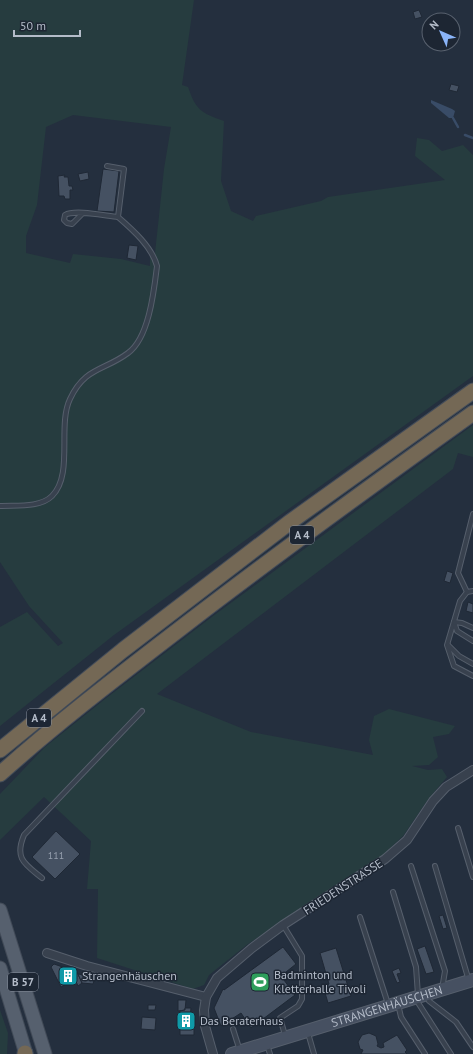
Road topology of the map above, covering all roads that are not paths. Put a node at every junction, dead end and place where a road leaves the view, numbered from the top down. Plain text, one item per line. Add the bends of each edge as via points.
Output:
1 (107, 166) dead end
2 (83, 213) dead end
3 (118, 217) junction
4 (473, 391) edge
5 (473, 412) edge
6 (0, 506) edge
7 (473, 514) edge
8 (473, 591) edge
9 (467, 592) junction
10 (454, 622) junction
11 (473, 628) edge
12 (473, 641) edge
13 (447, 644) junction
14 (473, 664) edge
15 (473, 676) edge
16 (142, 711) dead end
17 (0, 750) edge
18 (473, 770) edge
19 (0, 774) edge
20 (458, 828) dead end
21 (411, 866) dead end
22 (435, 866) dead end
23 (473, 877) edge
24 (42, 878) dead end
25 (393, 892) dead end
26 (0, 910) edge
27 (360, 917) dead end
28 (283, 925) junction
29 (47, 953) dead end
30 (0, 968) edge
31 (471, 980) edge
32 (445, 989) junction
33 (206, 997) junction
34 (420, 997) junction
35 (393, 1005) junction
36 (233, 1028) dead end
37 (308, 1031) junction
38 (286, 1038) junction
39 (473, 1047) edge
40 (268, 1049) edge
41 (236, 1053) edge
42 (26, 1054) edge
43 (45, 1054) edge
44 (213, 1054) edge
45 (314, 1054) edge
46 (425, 1054) edge
47 (451, 1054) edge

1 - 3 lane via 124,169
2 - 3 lane
3 - 6 lane via 145,245 155,258 157,266 141,337 127,354 89,374 76,386 69,401 65,421 61,481 52,497 37,504
4 - 17 highway, A 4 via 290,522 123,650
5 - 19 highway, A 4 via 298,538 134,664
7 - 9 lane via 458,573
8 - 9 lane
9 - 10 lane via 460,601
10 - 11 lane
10 - 12 lane via 457,631
10 - 13 lane
13 - 14 lane via 459,656
13 - 15 lane via 454,666
16 - 24 lane via 24,835 19,854 24,863
18 - 28 street, FRIEDENSTRASSE via 446,787 433,801 407,840 385,859
20 - 23 lane
21 - 32 lane via 445,971
22 - 31 lane
25 - 34 lane via 416,967
26 - 43 main road, B 57
27 - 35 lane
28 - 33 street, FRIEDENSTRASSE via 217,978
28 - 38 lane via 302,956 302,999 298,1006 280,1018
29 - 33 street
30 - 42 main road, B 57
31 - 32 street, STRANGENHÄUSCHEN
32 - 34 street, STRANGENHÄUSCHEN
33 - 44 street, FRIEDENSTRASSE via 205,1026
34 - 35 street, STRANGENHÄUSCHEN
34 - 39 lane via 456,1022
34 - 47 lane via 417,1005
35 - 37 street, STRANGENHÄUSCHEN
35 - 46 lane
36 - 41 lane
37 - 38 street, STRANGENHÄUSCHEN
37 - 45 lane
38 - 40 street, STRANGENHÄUSCHEN
40 - 41 street, STRANGENHÄUSCHEN

